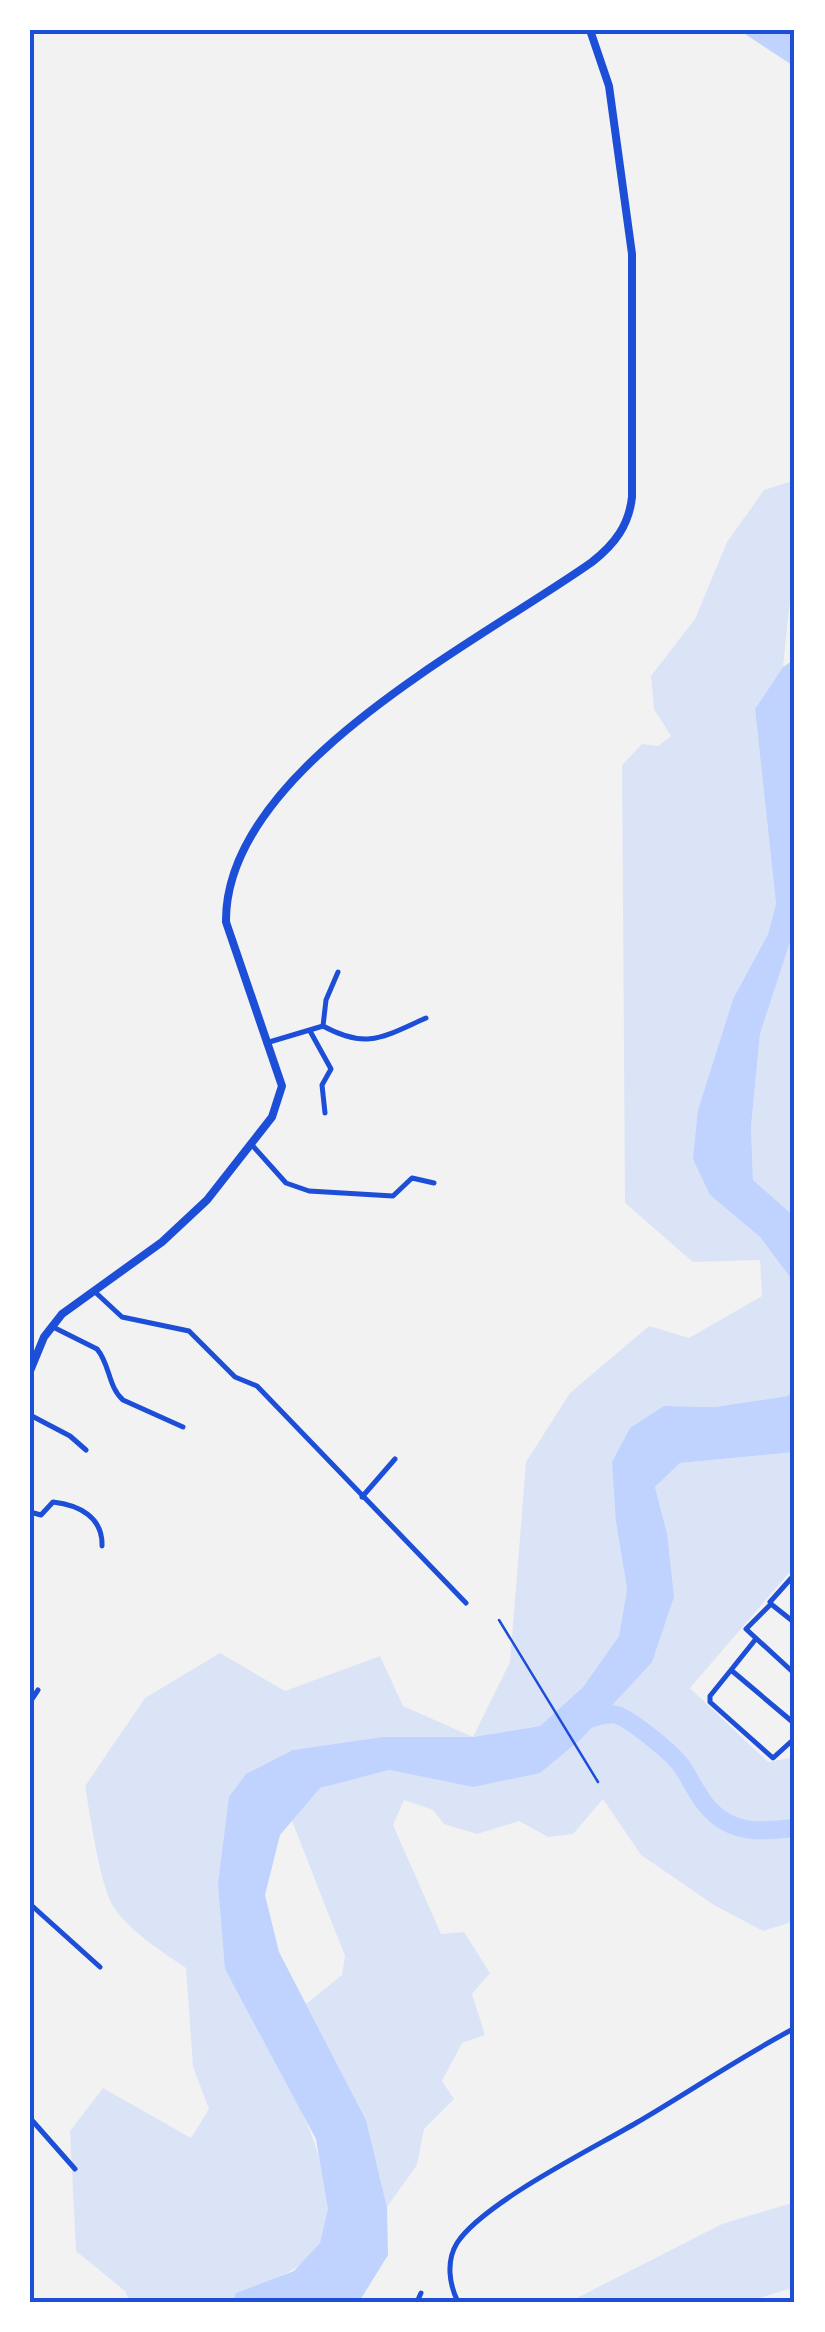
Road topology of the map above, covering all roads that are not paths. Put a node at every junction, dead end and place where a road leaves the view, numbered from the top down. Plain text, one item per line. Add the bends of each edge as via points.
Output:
1 (590, 30) edge
2 (338, 972) dead end
3 (426, 1018) dead end
4 (323, 1026) junction
5 (310, 1031) junction
6 (266, 1042) junction
7 (325, 1113) dead end
8 (252, 1145) junction
9 (434, 1183) dead end
10 (94, 1291) junction
11 (52, 1326) junction
12 (30, 1371) edge
13 (30, 1416) edge
14 (183, 1427) dead end
15 (86, 1450) dead end
16 (394, 1459) dead end
17 (362, 1497) junction
18 (30, 1512) edge
19 (102, 1546) dead end
20 (795, 1574) edge
21 (466, 1603) dead end
22 (768, 1604) junction
23 (795, 1623) edge
24 (756, 1639) junction
25 (731, 1670) junction
26 (795, 1674) edge
27 (38, 1690) dead end
28 (30, 1702) edge
29 (795, 1724) edge
30 (795, 1738) edge
31 (30, 1904) edge
32 (100, 1968) dead end
33 (795, 2028) edge
34 (30, 2118) edge
35 (75, 2169) dead end
36 (421, 2293) dead end
37 (417, 2302) edge
38 (458, 2302) edge

1 - 6 main road via 609,86 632,254 627,522 592,562 340,736 262,817 233,876 226,922
2 - 4 street
3 - 4 street via 363,1040
4 - 5 street
5 - 6 street
5 - 7 street via 331,1065 322,1090
6 - 8 main road via 282,1086 277,1108
8 - 9 street via 286,1183 309,1191 393,1196 412,1178
8 - 10 main road via 186,1221
10 - 11 main road
10 - 17 street via 122,1317 188,1331 235,1377 258,1386
11 - 12 main road
11 - 14 street via 97,1349 123,1400
13 - 15 street
16 - 17 street
17 - 21 street
18 - 19 street via 42,1515 53,1502 68,1504 96,1519
20 - 22 street
22 - 23 street
22 - 24 street via 746,1627
24 - 25 street
24 - 26 street
25 - 29 street
25 - 30 street via 710,1702 773,1758
27 - 28 street
31 - 32 street
33 - 38 street via 478,2222 452,2253
34 - 35 street
36 - 37 street

